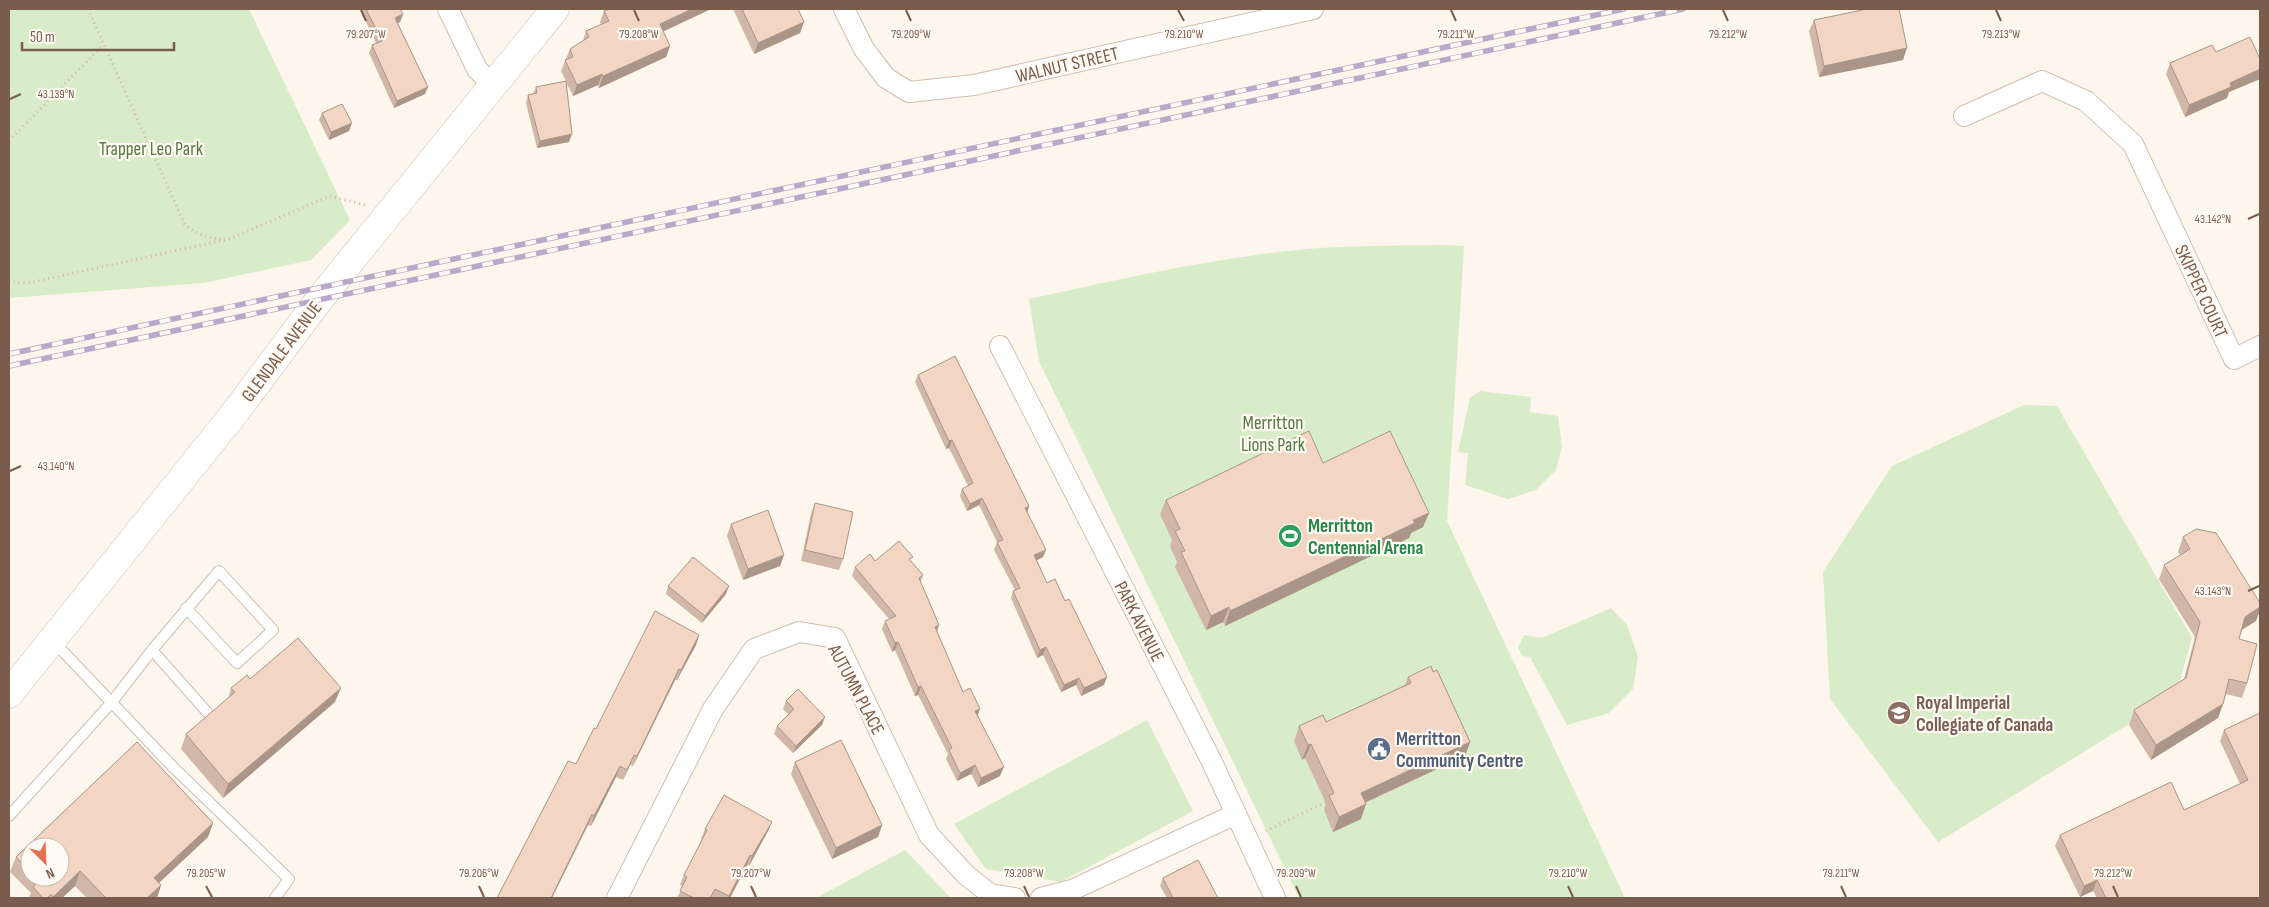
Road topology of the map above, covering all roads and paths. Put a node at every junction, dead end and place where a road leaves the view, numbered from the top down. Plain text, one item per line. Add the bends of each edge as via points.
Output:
1 (88, 9) edge
2 (448, 9) edge
3 (555, 9) edge
4 (1312, 9) edge
5 (848, 17) edge
6 (103, 45) junction
7 (492, 85) junction
8 (1964, 116) dead end
9 (9, 140) edge
10 (390, 212) junction
11 (230, 239) junction
12 (9, 280) edge
13 (1000, 346) dead end
14 (2260, 346) edge
15 (186, 608) junction
16 (52, 640) junction
17 (152, 650) junction
18 (9, 694) edge
19 (112, 702) junction
20 (207, 712) dead end
21 (1326, 802) dead end
22 (1236, 814) junction
23 (9, 816) edge
24 (1263, 833) dead end
25 (275, 898) edge
26 (617, 898) edge
27 (1015, 898) edge
28 (1042, 898) edge
29 (1274, 898) edge

1 - 6 path
2 - 7 street via 477,69
3 - 7 main road, GLENDALE AVENUE
4 - 5 street, WALNUT STREET via 974,85 909,92 886,78 864,49
6 - 9 path
6 - 11 path via 185,225 208,238
7 - 10 main road, GLENDALE AVENUE
8 - 14 street, SKIPPER COURT via 2042,80 2086,101 2133,144 2234,359
10 - 11 path via 330,196
10 - 16 main road, GLENDALE AVENUE via 237,410
11 - 12 path via 33,282
13 - 22 street, PARK AVENUE
15 - 15 lane via 219,571 273,630 237,663
15 - 17 lane
16 - 18 main road, GLENDALE AVENUE
16 - 19 lane
17 - 19 lane
17 - 20 lane
19 - 23 lane
19 - 25 lane via 174,768 289,879
21 - 24 path
22 - 28 street via 1072,890
22 - 29 street, PARK AVENUE
26 - 27 street, AUTUMN PLACE via 713,709 754,649 799,632 835,638 929,835 966,875 990,894

